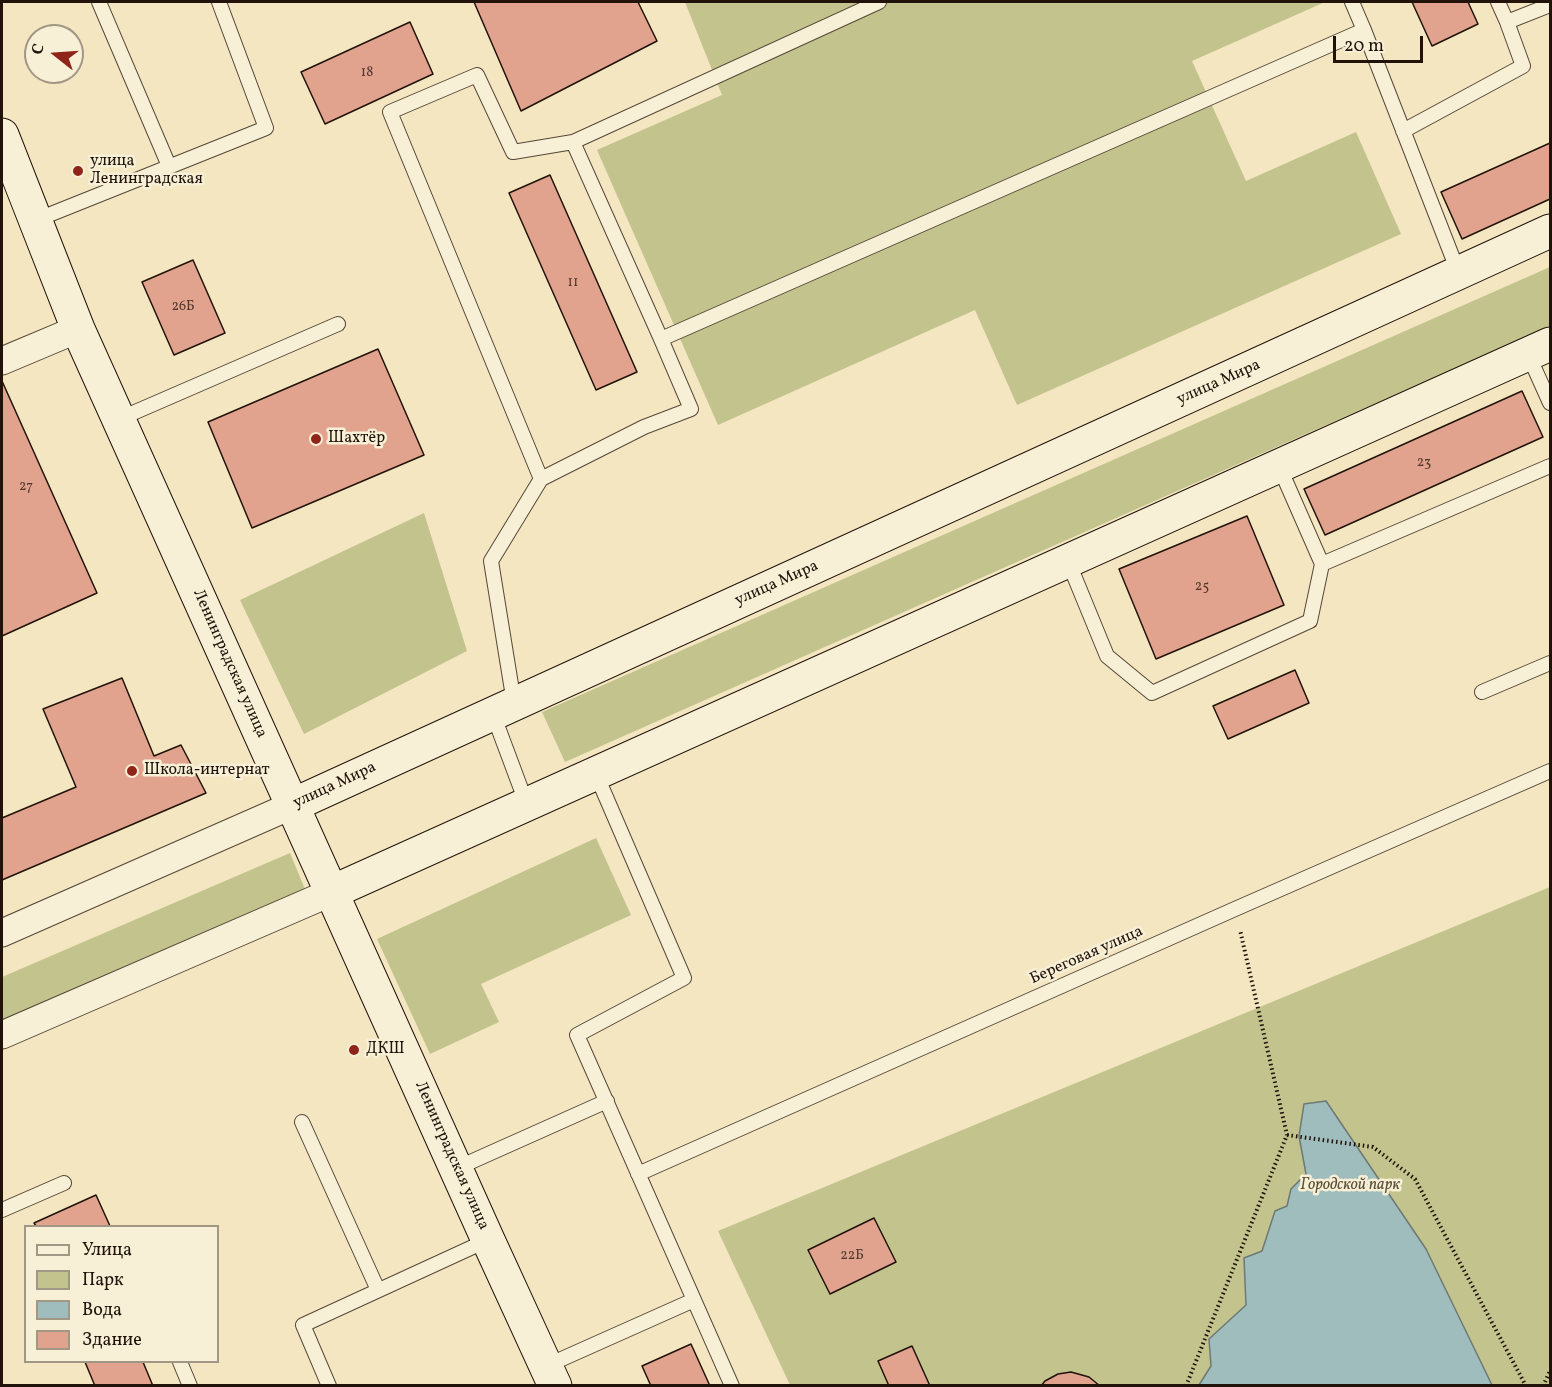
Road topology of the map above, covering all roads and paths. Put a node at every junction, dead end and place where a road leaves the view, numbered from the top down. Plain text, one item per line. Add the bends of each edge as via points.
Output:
1 (99, 2) edge
2 (219, 2) edge
3 (879, 2) edge
4 (1352, 2) edge
5 (1498, 2) edge
6 (1551, 5) edge
7 (1507, 22) junction
8 (1364, 30) junction
9 (1403, 131) junction
10 (2, 135) edge
11 (573, 142) junction
12 (169, 166) junction
13 (36, 220) junction
14 (1551, 231) edge
15 (1459, 274) junction
16 (338, 324) dead end
17 (78, 329) junction
18 (662, 339) junction
19 (1539, 349) edge
20 (2, 361) edge
21 (1551, 403) edge
22 (119, 418) junction
23 (1279, 466) junction
24 (1551, 466) edge
25 (541, 479) junction
26 (1068, 561) junction
27 (1322, 564) junction
28 (1551, 663) edge
29 (1482, 692) dead end
30 (503, 709) junction
31 (1551, 771) edge
32 (596, 774) junction
33 (293, 805) junction
34 (528, 805) junction
35 (332, 892) junction
36 (1235, 909) junction
37 (2, 933) edge
38 (2, 1035) edge
39 (607, 1101) junction
40 (302, 1122) dead end
41 (1287, 1135) junction
42 (457, 1168) junction
43 (638, 1174) junction
44 (64, 1183) dead end
45 (2, 1210) edge
46 (488, 1240) junction
47 (378, 1290) junction
48 (694, 1300) junction
49 (180, 1363) edge
50 (1551, 1371) edge
51 (551, 1376) edge
52 (190, 1386) edge
53 (329, 1386) edge
54 (732, 1386) edge
55 (1186, 1386) edge
56 (1526, 1386) edge
57 (1543, 1386) edge

1 - 12 lane
2 - 12 lane via 266,128
3 - 11 lane
4 - 8 lane
5 - 7 lane
6 - 7 lane
7 - 9 lane via 1523,66
8 - 9 lane
8 - 18 lane
9 - 15 lane
10 - 13 main road, Ленинградская улица
11 - 18 lane
11 - 25 lane via 513,152 477,75 390,112
12 - 13 lane
13 - 17 main road, Ленинградская улица
14 - 15 main road, улица Мира
15 - 30 main road, улица Мира
16 - 22 lane
17 - 20 street
17 - 22 main road, Ленинградская улица
18 - 25 lane via 691,409 645,427
19 - 21 lane
19 - 23 main road
22 - 33 main road, Ленинградская улица
23 - 26 main road
23 - 27 lane
24 - 27 lane
25 - 30 lane via 491,561
26 - 27 lane via 1107,656 1152,693 1310,621
26 - 32 main road
28 - 29 lane
30 - 33 main road, улица Мира
30 - 34 lane
31 - 36 lane, Береговая улица
32 - 34 main road
32 - 39 lane via 684,978 577,1035
33 - 35 main road, Ленинградская улица
33 - 37 street, улица Мира
34 - 35 main road
35 - 38 street
35 - 42 main road, Ленинградская улица
36 - 41 path
36 - 43 lane, Береговая улица
39 - 42 lane
39 - 43 lane
40 - 47 lane
41 - 55 path
41 - 56 path via 1373,1147 1415,1179
42 - 46 main road, Ленинградская улица
43 - 48 lane
44 - 45 lane
46 - 47 lane
46 - 51 main road, Ленинградская улица
47 - 53 lane via 303,1325
48 - 51 lane
48 - 54 lane
49 - 52 lane
50 - 57 path

